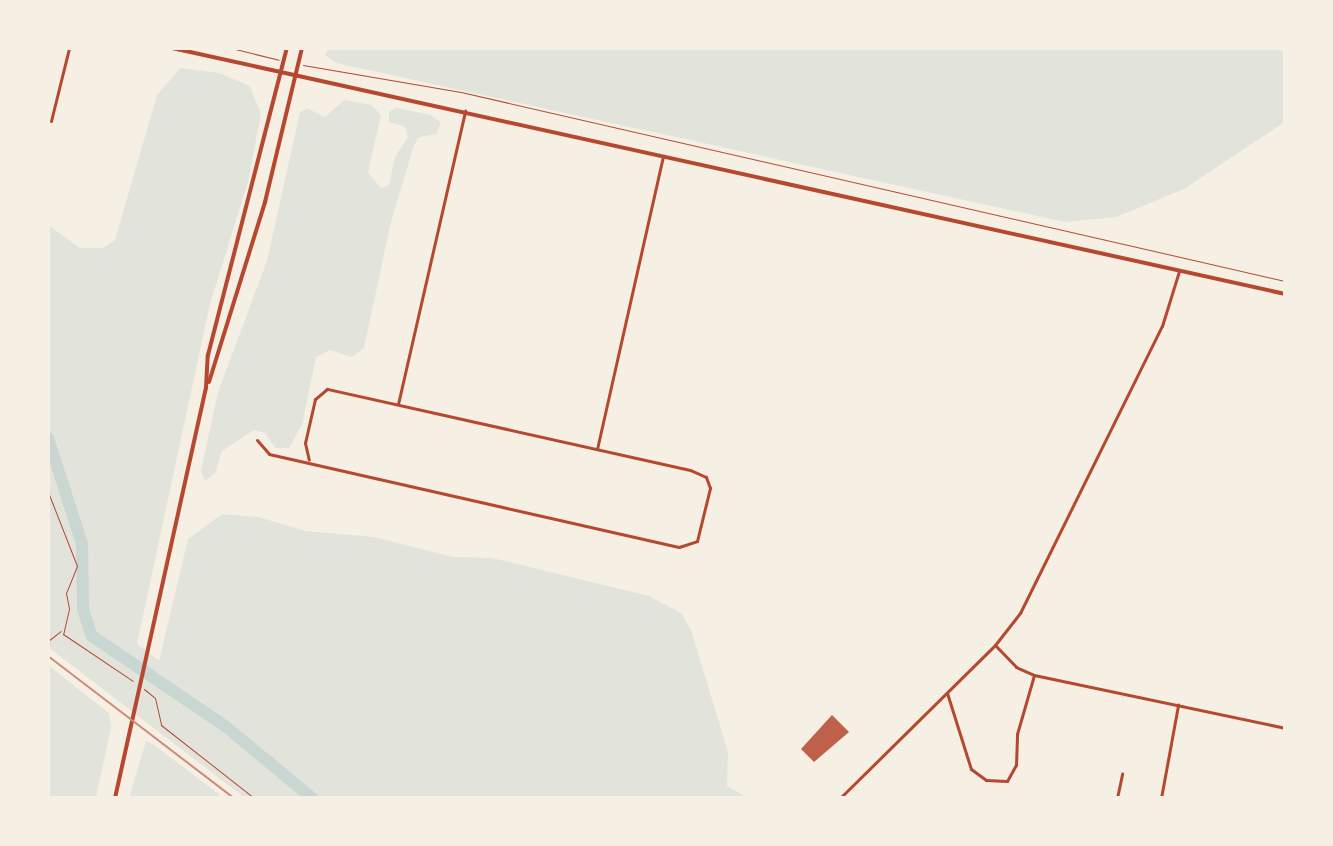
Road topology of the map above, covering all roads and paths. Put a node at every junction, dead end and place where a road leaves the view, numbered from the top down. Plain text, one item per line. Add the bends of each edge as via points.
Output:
1 (69, 48) edge
2 (172, 48) edge
3 (231, 48) edge
4 (287, 48) edge
5 (302, 48) edge
6 (277, 59) dead end
7 (301, 64) dead end
8 (282, 72) junction
9 (296, 75) junction
10 (465, 111) junction
11 (51, 121) dead end
12 (663, 156) junction
13 (1179, 269) junction
14 (1285, 281) edge
15 (1285, 294) edge
16 (206, 388) junction
17 (398, 404) junction
18 (257, 440) dead end
19 (597, 450) junction
20 (309, 460) junction
21 (48, 492) edge
22 (63, 630) junction
23 (48, 641) edge
24 (995, 645) junction
25 (1034, 675) junction
26 (947, 693) junction
27 (1178, 705) junction
28 (1285, 728) edge
29 (1122, 774) dead end
30 (115, 798) edge
31 (254, 798) edge
32 (840, 798) edge
33 (1117, 798) edge
34 (1161, 798) edge

1 - 11 street
2 - 8 street
3 - 6 path
4 - 8 street
5 - 9 street
7 - 14 path via 461,92
8 - 9 street
8 - 16 street via 247,218 224,287
9 - 10 street
9 - 16 street via 265,202
10 - 12 street
10 - 17 street
12 - 13 street
12 - 19 street
13 - 15 street
13 - 24 street via 1162,326 1039,579
16 - 30 street
17 - 19 street
17 - 20 street via 320,391 305,443
18 - 20 street via 269,454
19 - 20 street via 706,477 710,488 699,537 683,548
21 - 22 path via 77,566 66,593 69,609
22 - 23 path
22 - 31 path via 67,640 151,694 161,725
24 - 25 street via 1016,667
24 - 26 street
25 - 26 street via 1017,734 1016,765 1007,781 986,780 971,769
25 - 27 street
26 - 32 street
27 - 28 street
27 - 34 street
29 - 33 street

